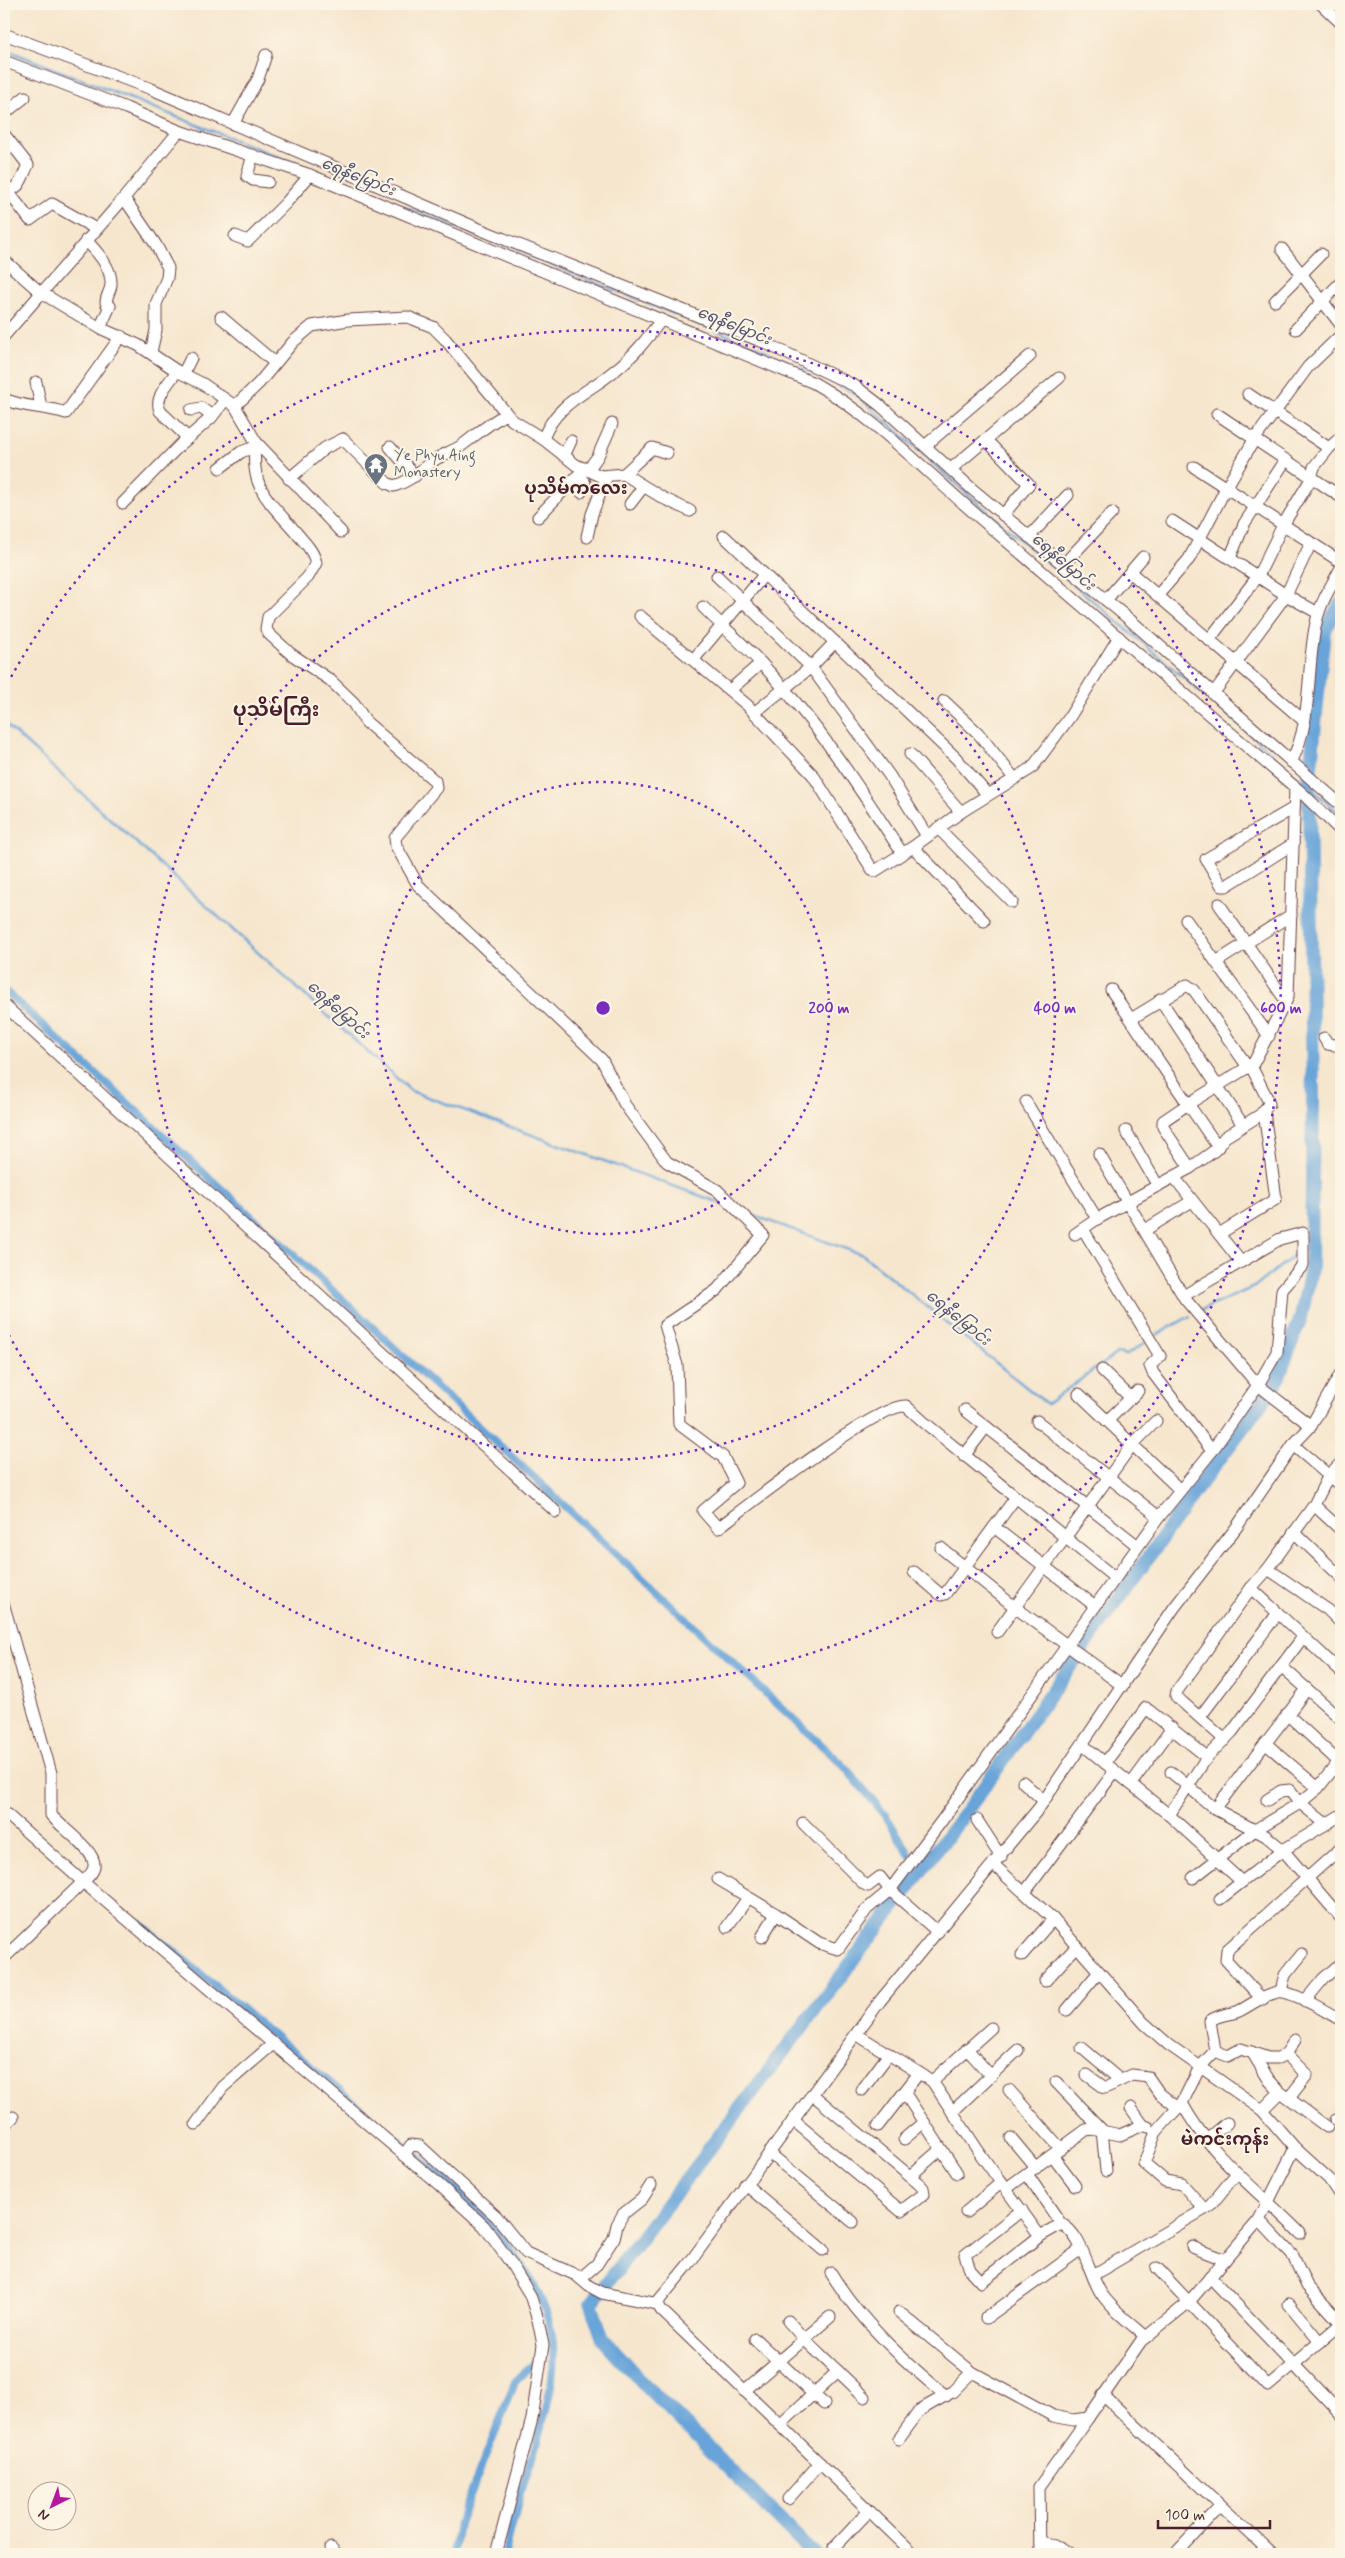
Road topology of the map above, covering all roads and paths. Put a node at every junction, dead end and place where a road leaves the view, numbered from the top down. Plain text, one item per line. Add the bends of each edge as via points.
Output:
1 (1321, 4) edge
2 (1339, 16) edge
3 (4, 34) edge
4 (266, 55) dead end
5 (4, 61) edge
6 (25, 97) dead end
7 (4, 114) edge
8 (233, 124) junction
9 (179, 131) junction
10 (4, 134) edge
11 (253, 155) junction
12 (310, 175) junction
13 (268, 182) dead end
14 (5, 190) edge
15 (124, 198) junction
16 (96, 229) junction
17 (235, 236) dead end
18 (86, 240) junction
19 (1282, 249) dead end
20 (1321, 254) dead end
21 (4, 260) edge
22 (1301, 274) junction
23 (1341, 282) edge
24 (40, 292) junction
25 (1275, 302) dead end
26 (1322, 302) junction
27 (222, 317) dead end
28 (661, 320) junction
29 (1341, 325) edge
30 (6, 328) edge
31 (100, 328) junction
32 (1296, 329) dead end
33 (1341, 334) edge
34 (121, 336) junction
35 (151, 352) junction
36 (1030, 356) dead end
37 (192, 358) dead end
38 (275, 363) junction
39 (180, 373) junction
40 (1059, 378) dead end
41 (36, 382) dead end
42 (1248, 394) dead end
43 (5, 401) edge
44 (230, 403) junction
45 (41, 407) junction
46 (191, 410) dead end
47 (1274, 412) junction
48 (506, 414) junction
49 (1217, 414) dead end
50 (212, 416) junction
51 (612, 424) dead end
52 (1341, 437) edge
53 (188, 438) junction
54 (543, 439) junction
55 (986, 440) junction
56 (1254, 440) junction
57 (571, 441) dead end
58 (256, 444) junction
59 (925, 446) junction
60 (390, 447) dead end
61 (1329, 448) junction
62 (667, 453) dead end
63 (564, 456) junction
64 (1285, 461) junction
65 (1194, 467) dead end
66 (220, 468) dead end
67 (951, 469) junction
68 (584, 471) junction
69 (624, 474) junction
70 (415, 476) junction
71 (608, 476) junction
72 (289, 479) junction
73 (1311, 479) junction
74 (643, 486) junction
75 (1226, 488) junction
76 (581, 492) dead end
77 (1068, 495) dead end
78 (1341, 497) edge
79 (123, 503) dead end
80 (630, 504) dead end
81 (1256, 507) junction
82 (690, 511) dead end
83 (1112, 513) dead end
84 (1003, 515) junction
85 (538, 517) dead end
86 (1172, 521) dead end
87 (1283, 525) junction
88 (341, 532) dead end
89 (587, 536) dead end
90 (724, 536) dead end
91 (1029, 537) junction
92 (1199, 538) junction
93 (1311, 543) junction
94 (1143, 557) dead end
95 (1230, 558) junction
96 (1341, 562) edge
97 (1063, 565) junction
98 (1341, 568) edge
99 (1130, 572) junction
100 (764, 575) junction
101 (717, 576) dead end
102 (1258, 576) junction
103 (1158, 595) junction
104 (1286, 595) junction
105 (742, 599) junction
106 (1106, 600) junction
107 (703, 607) dead end
108 (1318, 613) junction
109 (640, 616) dead end
110 (721, 624) junction
111 (1119, 637) junction
112 (1209, 640) junction
113 (834, 642) junction
114 (694, 659) junction
115 (1236, 662) junction
116 (761, 663) junction
117 (811, 667) junction
118 (730, 690) junction
119 (785, 690) junction
120 (1213, 694) junction
121 (944, 701) dead end
122 (754, 713) junction
123 (1303, 720) junction
124 (910, 754) dead end
125 (1291, 762) junction
126 (1014, 778) junction
127 (1299, 790) junction
128 (987, 794) junction
129 (1341, 805) edge
130 (1294, 808) junction
131 (960, 812) junction
132 (938, 828) junction
133 (1341, 831) edge
134 (927, 836) junction
135 (1293, 844) junction
136 (913, 847) junction
137 (902, 853) junction
138 (1012, 902) dead end
139 (1219, 904) dead end
140 (1291, 915) junction
141 (1186, 920) dead end
142 (984, 921) dead end
143 (1246, 943) junction
144 (1216, 962) junction
145 (1111, 990) dead end
146 (1160, 999) junction
147 (1286, 1001) junction
148 (4, 1006) edge
149 (1131, 1019) junction
150 (1269, 1036) junction
151 (1324, 1038) dead end
152 (1341, 1046) edge
153 (1250, 1066) junction
154 (1219, 1085) junction
155 (1026, 1102) dead end
156 (1188, 1104) junction
157 (1264, 1112) junction
158 (1243, 1125) junction
159 (1126, 1130) dead end
160 (1218, 1147) junction
161 (1099, 1154) dead end
162 (1190, 1168) junction
163 (1174, 1177) junction
164 (1158, 1186) junction
165 (1192, 1201) junction
166 (1128, 1202) junction
167 (1098, 1219) junction
168 (1145, 1230) junction
169 (1219, 1234) junction
170 (1237, 1262) junction
171 (1185, 1295) junction
172 (1102, 1370) dead end
173 (1341, 1373) edge
174 (1258, 1385) junction
175 (1079, 1394) dead end
176 (965, 1410) dead end
177 (1037, 1421) dead end
178 (1107, 1421) junction
179 (1156, 1421) dead end
180 (986, 1426) junction
181 (1311, 1426) junction
182 (1132, 1445) junction
183 (1293, 1446) junction
184 (1212, 1450) junction
185 (964, 1456) junction
186 (1341, 1463) edge
187 (1330, 1475) junction
188 (1108, 1477) junction
189 (1341, 1486) edge
190 (1180, 1490) junction
191 (1016, 1497) junction
192 (1314, 1505) junction
193 (1087, 1506) junction
194 (556, 1512) dead end
195 (1159, 1517) junction
196 (994, 1528) junction
197 (1341, 1530) edge
198 (1294, 1532) junction
199 (1065, 1537) junction
200 (1138, 1546) junction
201 (941, 1548) dead end
202 (1044, 1567) junction
203 (965, 1568) junction
204 (1268, 1569) junction
205 (914, 1572) dead end
206 (1341, 1577) edge
207 (1115, 1578) junction
208 (1252, 1588) junction
209 (4, 1606) edge
210 (1095, 1606) junction
211 (1016, 1608) junction
212 (1278, 1613) junction
213 (1341, 1623) edge
214 (997, 1632) dead end
215 (1303, 1637) junction
216 (1067, 1646) junction
217 (1282, 1666) junction
218 (1340, 1668) edge
219 (1123, 1686) junction
220 (1307, 1688) junction
221 (1287, 1714) junction
222 (1200, 1717) junction
223 (1341, 1719) edge
224 (1172, 1728) junction
225 (1225, 1740) junction
226 (1265, 1743) junction
227 (1083, 1746) junction
228 (1206, 1758) junction
229 (1340, 1762) edge
230 (1105, 1763) junction
231 (1115, 1771) junction
232 (1171, 1772) dead end
233 (1023, 1782) dead end
234 (1131, 1784) junction
235 (1188, 1787) junction
236 (1318, 1788) junction
237 (1044, 1800) junction
238 (1267, 1800) dead end
239 (1300, 1802) junction
240 (1215, 1809) junction
241 (4, 1812) edge
242 (1169, 1815) junction
243 (1341, 1815) edge
244 (977, 1820) dead end
245 (803, 1823) dead end
246 (1326, 1824) junction
247 (1255, 1830) junction
248 (1341, 1848) edge
249 (1283, 1850) junction
250 (1217, 1860) junction
251 (997, 1861) junction
252 (1309, 1877) junction
253 (87, 1878) junction
254 (1193, 1878) dead end
255 (718, 1879) dead end
256 (1242, 1882) junction
257 (890, 1890) junction
258 (1025, 1892) junction
259 (748, 1898) junction
260 (1220, 1899) dead end
261 (776, 1914) junction
262 (1341, 1918) edge
263 (1054, 1919) junction
264 (728, 1927) dead end
265 (938, 1932) junction
266 (762, 1937) dead end
267 (1077, 1946) junction
268 (1302, 1954) dead end
269 (1022, 1955) dead end
270 (4, 1958) edge
271 (1341, 1963) edge
272 (1099, 1972) junction
273 (1045, 1981) dead end
274 (1281, 1991) junction
275 (1305, 2001) junction
276 (1258, 2002) junction
277 (1067, 2010) dead end
278 (1341, 2020) edge
279 (991, 2028) dead end
280 (856, 2034) junction
281 (1295, 2040) dead end
282 (274, 2043) junction
283 (1082, 2048) dead end
284 (967, 2049) junction
285 (1018, 2050) dead end
286 (1215, 2051) junction
287 (1252, 2052) junction
288 (889, 2054) junction
289 (1286, 2054) junction
290 (1200, 2067) junction
291 (919, 2073) junction
292 (1087, 2075) dead end
293 (991, 2076) junction
294 (1120, 2080) junction
295 (932, 2081) junction
296 (1056, 2082) dead end
297 (862, 2090) dead end
298 (1009, 2090) dead end
299 (904, 2092) junction
300 (812, 2094) junction
301 (1284, 2095) junction
302 (1180, 2106) junction
303 (1131, 2108) dead end
304 (1262, 2110) junction
305 (952, 2112) junction
306 (13, 2118) dead end
307 (793, 2120) junction
308 (924, 2122) junction
309 (1226, 2123) dead end
310 (196, 2124) dead end
311 (1335, 2124) edge
312 (1143, 2125) junction
313 (4, 2126) edge
314 (878, 2126) dead end
315 (1102, 2130) junction
316 (1156, 2132) junction
317 (1011, 2138) dead end
318 (904, 2139) dead end
319 (1207, 2140) junction
320 (1295, 2148) junction
321 (941, 2149) junction
322 (1057, 2152) junction
323 (768, 2153) junction
324 (404, 2155) junction
325 (1032, 2171) junction
326 (1106, 2171) dead end
327 (956, 2173) dead end
328 (1237, 2173) junction
329 (910, 2176) junction
330 (745, 2184) junction
331 (651, 2185) dead end
332 (1004, 2185) junction
333 (1075, 2185) dead end
334 (1341, 2197) edge
335 (1268, 2200) junction
336 (1204, 2209) junction
337 (1022, 2210) junction
338 (966, 2212) dead end
339 (1259, 2220) junction
340 (853, 2222) dead end
341 (1061, 2224) junction
342 (1300, 2233) dead end
343 (1040, 2236) junction
344 (1192, 2247) dead end
345 (1080, 2249) junction
346 (822, 2250) dead end
347 (1225, 2260) junction
348 (1157, 2268) dead end
349 (831, 2273) dead end
350 (1093, 2275) junction
351 (1210, 2277) junction
352 (585, 2282) junction
353 (1188, 2303) junction
354 (658, 2304) junction
355 (1289, 2304) dead end
356 (899, 2312) dead end
357 (830, 2317) dead end
358 (986, 2318) dead end
359 (788, 2320) dead end
360 (1341, 2324) edge
361 (1146, 2336) junction
362 (755, 2339) dead end
363 (804, 2339) junction
364 (1320, 2342) junction
365 (779, 2361) junction
366 (1294, 2366) junction
367 (838, 2371) junction
368 (972, 2372) junction
369 (744, 2391) junction
370 (814, 2394) junction
371 (1103, 2395) junction
372 (946, 2396) junction
373 (865, 2397) dead end
374 (824, 2404) dead end
375 (1341, 2414) edge
376 (1088, 2418) junction
377 (780, 2425) junction
378 (899, 2439) dead end
379 (820, 2463) junction
380 (788, 2499) dead end
381 (1220, 2506) junction
382 (869, 2511) junction
383 (835, 2546) dead end
384 (1040, 2549) edge
385 (496, 2554) edge
386 (914, 2554) edge
387 (1070, 2554) edge
388 (1175, 2554) edge
389 (1272, 2554) edge

1 - 2 street
3 - 8 street via 149,88
4 - 8 street via 258,79
5 - 9 street
6 - 7 street
8 - 59 street via 484,231 771,346 854,386
9 - 11 street
9 - 15 street
10 - 14 street via 28,165 24,180 13,189
11 - 12 street
11 - 13 street via 248,176 252,180
12 - 17 street via 248,241
12 - 28 street
14 - 16 street via 30,220 52,204
15 - 16 street
15 - 35 street via 156,244 168,268 168,278 156,304 156,330
16 - 18 street
18 - 24 street
18 - 31 street via 103,260 112,286 106,296 106,303 110,306
19 - 22 street
20 - 22 street
21 - 24 street
22 - 25 street
22 - 26 street
23 - 26 street
24 - 30 street
24 - 31 street
26 - 29 street
26 - 32 street
27 - 38 street
28 - 54 street via 624,363 576,396 559,412
28 - 111 street via 814,383 841,398
31 - 34 street
33 - 47 street via 1308,367
34 - 35 street
34 - 45 street via 66,413
35 - 39 street
36 - 59 street
37 - 39 street
38 - 44 street
38 - 48 street via 312,326 348,320 408,317 433,327
39 - 44 street
39 - 53 street via 158,398 158,405 160,411
40 - 55 street
41 - 45 street
42 - 47 street
43 - 45 street via 24,407
44 - 50 street
44 - 58 street
46 - 50 street via 201,408
47 - 56 street
47 - 61 street
48 - 54 street
48 - 70 street
49 - 56 street
50 - 53 street
51 - 68 street via 598,456
52 - 61 street
53 - 79 street
54 - 63 street
55 - 67 street
55 - 84 street via 1029,484
56 - 64 street
56 - 75 street
57 - 63 street
58 - 66 street
58 - 72 street
58 - 185 street via 254,467 257,484 308,547 316,564 308,577 273,610 266,629 291,654 319,671 346,694 366,722 435,781 436,788 395,838 396,846 418,885 602,1060 625,1105 667,1162 717,1190 762,1235 717,1290 666,1325 677,1365 679,1424 723,1457 736,1483 703,1511 718,1528 828,1446 899,1405 906,1406
59 - 67 street
60 - 70 street
61 - 73 street via 1314,468
62 - 69 street via 652,448
63 - 68 street
64 - 73 street
64 - 81 street
65 - 75 street
67 - 84 street
68 - 71 street
68 - 76 street via 585,484
68 - 85 street
69 - 71 street
69 - 74 street
70 - 72 street via 394,486 387,483 343,438 325,448
71 - 89 street via 592,514
72 - 88 street
73 - 78 street
73 - 87 street
74 - 80 street
74 - 82 street
75 - 81 street
75 - 92 street
77 - 91 street
81 - 87 street
81 - 95 street via 1244,524
83 - 97 street
84 - 91 street
86 - 92 street
87 - 93 street
87 - 102 street
90 - 100 street
91 - 97 street
92 - 95 street
92 - 103 street via 1189,559
93 - 96 street
93 - 104 street
94 - 99 street
95 - 102 street
97 - 106 street
98 - 108 street
99 - 103 street
99 - 106 street
100 - 105 street
100 - 113 street
101 - 105 street
102 - 104 street
102 - 112 street
103 - 112 street
104 - 108 street
104 - 115 street
105 - 110 street
105 - 117 street
106 - 120 street
107 - 110 street
108 - 123 street
109 - 114 street
110 - 114 street
110 - 116 street
111 - 126 street via 1051,745 1032,768
111 - 127 street
112 - 115 street
113 - 117 street
113 - 128 street via 956,758
114 - 118 street
115 - 120 street
115 - 123 street
116 - 118 street
116 - 119 street
117 - 119 street
117 - 134 street via 890,775
118 - 122 street
119 - 122 street
119 - 137 street via 843,763
120 - 125 street
121 - 126 street via 978,733
122 - 137 street via 813,775 872,869 879,871
123 - 125 street via 1299,748
124 - 131 street
125 - 129 street
126 - 128 street
127 - 130 street
127 - 133 street
128 - 131 street
130 - 135 street
130 - 135 street via 1206,859 1222,886 1226,886
131 - 132 street
132 - 134 street
132 - 138 street
134 - 136 street
135 - 140 street
136 - 137 street
136 - 142 street
139 - 143 street
140 - 143 street
140 - 147 street
141 - 144 street
143 - 144 street
143 - 147 street
144 - 150 street
145 - 149 street
146 - 149 street
146 - 153 street via 1183,985 1190,986
146 - 154 street
147 - 150 street
148 - 194 street
149 - 156 street
150 - 153 street
151 - 152 street via 1328,1044
153 - 154 street
153 - 157 street via 1268,1100
154 - 156 street
154 - 158 street
155 - 167 street
156 - 160 street
156 - 162 street via 1161,1123
157 - 158 street
157 - 169 street via 1276,1199
158 - 160 street via 1225,1137
159 - 164 street
160 - 162 street
161 - 166 street
162 - 163 street
163 - 164 street
163 - 165 street
164 - 166 street
165 - 168 street
165 - 169 street
166 - 167 street
166 - 168 street
167 - 184 street via 1079,1232 1160,1356 1150,1366 1153,1374
168 - 171 street
169 - 170 street via 1237,1257
170 - 171 street
170 - 174 street via 1280,1239 1303,1233 1303,1265 1282,1290 1277,1352
171 - 174 street via 1200,1319
172 - 178 street via 1134,1395
173 - 181 street
174 - 181 street
174 - 184 street
175 - 178 street
176 - 180 street
177 - 188 street
178 - 182 street
179 - 182 street
180 - 185 street
180 - 193 street
181 - 183 street
182 - 188 street
182 - 190 street
183 - 187 street
183 - 219 street via 1236,1528 1174,1608
184 - 190 street
185 - 191 street
186 - 187 street
187 - 189 street
187 - 192 street
188 - 193 street
188 - 195 street
190 - 195 street
191 - 196 street
191 - 199 street
192 - 197 street
192 - 198 street
193 - 199 street
193 - 200 street
195 - 200 street
196 - 202 street
196 - 203 street
198 - 204 street
198 - 206 street
199 - 202 street
199 - 207 street
200 - 207 street
201 - 203 street
202 - 210 street
202 - 211 street
203 - 205 street via 943,1595
203 - 211 street
204 - 208 street
204 - 213 street via 1328,1610
207 - 210 street
208 - 212 street
208 - 222 street via 1177,1691 1176,1696
209 - 253 street via 51,1773 50,1815 92,1855 94,1866
210 - 216 street
211 - 214 street
211 - 216 street
212 - 215 street
212 - 222 street
215 - 217 street
215 - 218 street
216 - 219 street
216 - 257 street
217 - 220 street
217 - 225 street
219 - 227 street
220 - 221 street
220 - 223 street
221 - 226 street
221 - 229 street
222 - 225 street
224 - 228 street
224 - 230 street via 1146,1708
224 - 234 street
225 - 228 street
226 - 236 street
226 - 240 street
227 - 230 street
227 - 237 street
228 - 235 street
229 - 236 street
230 - 231 street
231 - 234 street
231 - 258 street
232 - 235 street
233 - 237 street
234 - 242 street
235 - 240 street
235 - 242 street
236 - 239 street
237 - 251 street
238 - 239 street via 1286,1789
239 - 246 street
239 - 247 street
240 - 247 street
241 - 253 street
242 - 250 street
243 - 246 street
244 - 251 street
245 - 257 street via 864,1884 868,1886 880,1877
246 - 249 street
247 - 249 street
247 - 250 street
248 - 252 street
249 - 252 street
249 - 256 street
250 - 254 street
250 - 256 street
251 - 258 street
251 - 265 street
252 - 262 street
252 - 276 street via 1226,1950 1226,1960
253 - 270 street
253 - 282 street
255 - 259 street
256 - 260 street
257 - 261 street via 867,1909 838,1949 819,1943
257 - 265 street
258 - 263 street
259 - 261 street
259 - 264 street
261 - 266 street
263 - 267 street
263 - 269 street
265 - 280 street
267 - 272 street
267 - 273 street
268 - 274 street via 1285,1976
271 - 275 street
272 - 277 street
272 - 290 street via 1144,2023
274 - 275 street
274 - 276 street
275 - 278 street
276 - 286 street via 1210,2021
279 - 284 street
280 - 288 street
280 - 300 street
281 - 289 street
282 - 310 street via 223,2087
282 - 324 street
283 - 294 street
284 - 293 street
284 - 295 street
285 - 293 street
286 - 287 street via 1228,2056 1241,2050
286 - 290 street
287 - 289 street via 1272,2058
287 - 301 street via 1269,2080
288 - 291 street
288 - 297 street
289 - 301 street via 1307,2076
290 - 302 street
290 - 304 street
291 - 295 street
291 - 299 street
292 - 294 street via 1105,2088
293 - 305 street
294 - 302 street via 1132,2075 1148,2077 1159,2093
295 - 305 street
296 - 315 street
298 - 322 street
299 - 308 street
299 - 314 street
300 - 307 street
300 - 329 street
301 - 304 street
301 - 311 street
302 - 316 street
302 - 319 street
303 - 312 street
304 - 320 street
305 - 332 street
306 - 313 street
307 - 323 street
307 - 329 street via 901,2211 924,2194 924,2188
308 - 318 street
308 - 321 street
309 - 319 street
312 - 315 street via 1120,2135
312 - 316 street
315 - 322 street via 1086,2130
315 - 326 street
316 - 336 street via 1145,2165 1164,2181 1182,2184
317 - 325 street
319 - 328 street
320 - 334 street via 1329,2179
320 - 335 street
321 - 327 street
321 - 329 street
322 - 325 street
322 - 333 street
323 - 330 street
323 - 340 street
324 - 352 street via 412,2145 420,2146 497,2217 521,2249
324 - 385 street via 484,2226 530,2295 538,2320 544,2352 532,2419
325 - 332 street
325 - 341 street
328 - 335 street
328 - 336 street
330 - 346 street
330 - 354 street
331 - 352 street via 642,2199 623,2214 614,2238
332 - 337 street
332 - 338 street
335 - 339 street
335 - 342 street
336 - 350 street
337 - 343 street
337 - 343 street via 968,2252 965,2259 970,2270 981,2282
339 - 347 street
339 - 360 street via 1293,2256 1307,2286
341 - 343 street
341 - 345 street
344 - 347 street
345 - 350 street
345 - 358 street
347 - 351 street
348 - 353 street
349 - 372 street via 848,2298 903,2359
350 - 361 street via 1101,2293
351 - 353 street
351 - 366 street
352 - 354 street via 602,2293
353 - 361 street
353 - 366 street via 1264,2384 1271,2385
354 - 369 street
355 - 364 street
356 - 368 street
357 - 363 street
359 - 363 street
360 - 364 street
361 - 371 street
362 - 365 street
363 - 365 street
363 - 367 street
364 - 366 street
365 - 369 street
365 - 370 street
366 - 375 street
367 - 370 street
367 - 373 street
368 - 372 street
368 - 376 street via 1053,2416 1073,2420
369 - 377 street
370 - 374 street
370 - 377 street
371 - 376 street
371 - 381 street
372 - 378 street via 920,2410
376 - 384 street via 1039,2487
377 - 379 street
379 - 380 street
379 - 382 street
381 - 388 street
381 - 389 street
382 - 383 street
382 - 386 street
384 - 387 street via 1060,2547

